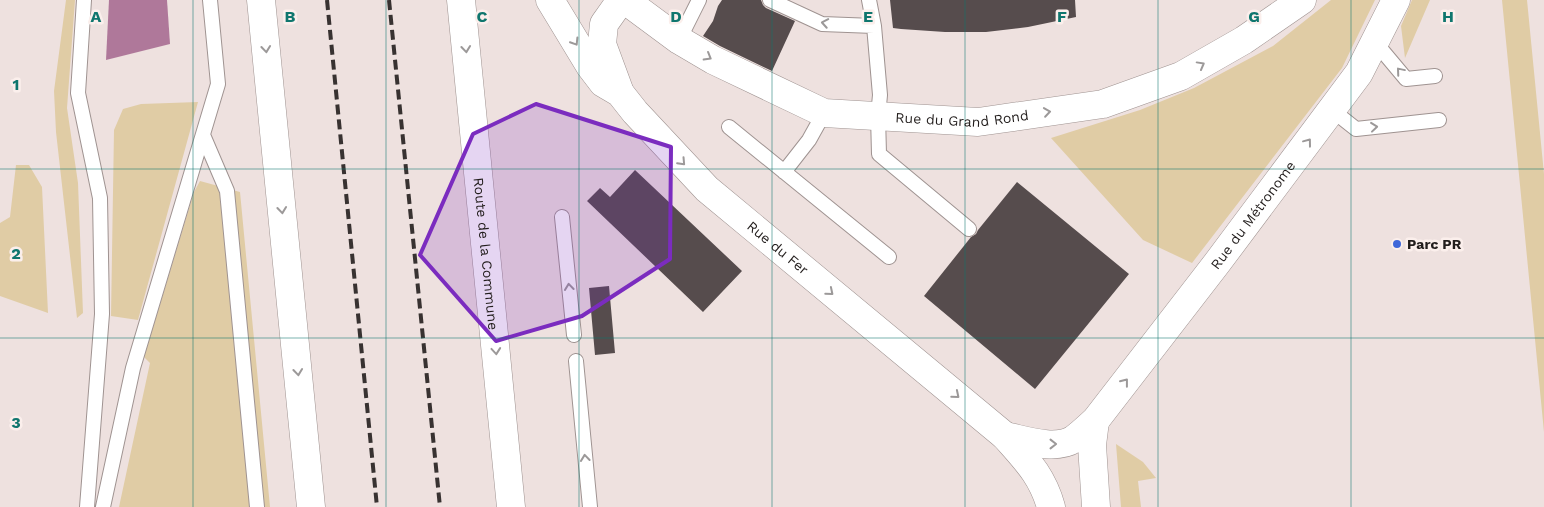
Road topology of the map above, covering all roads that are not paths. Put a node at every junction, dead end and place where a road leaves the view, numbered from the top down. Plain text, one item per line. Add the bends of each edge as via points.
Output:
1 (84, 0) edge
2 (210, 0) edge
3 (261, 0) edge
4 (461, 0) edge
5 (550, 0) edge
6 (621, 0) edge
7 (625, 0) edge
8 (699, 0) edge
9 (770, 0) edge
10 (869, 0) edge
11 (1302, 0) edge
12 (1396, 0) edge
13 (874, 26) junction
14 (680, 40) junction
15 (1375, 42) junction
16 (1435, 76) dead end
17 (620, 93) junction
18 (1332, 110) junction
19 (824, 113) junction
20 (878, 116) junction
21 (1439, 120) dead end
22 (728, 127) dead end
23 (203, 135) junction
24 (784, 172) junction
25 (562, 217) dead end
26 (969, 229) dead end
27 (890, 257) dead end
28 (574, 335) dead end
29 (576, 361) dead end
30 (1095, 421) junction
31 (1005, 436) junction
32 (87, 507) edge
33 (103, 507) edge
34 (257, 507) edge
35 (311, 507) edge
36 (511, 507) edge
37 (590, 507) edge
38 (1051, 507) edge
39 (1096, 507) edge

1 - 32 lane via 78,93 100,198 102,314
2 - 23 lane via 218,84
3 -> 35 street
4 -> 36 street, Route de la Commune
5 -> 17 street, Rue du Fer via 602,83
6 - 17 street via 604,24 602,44
7 - 14 street, Rue du Grand Rond
8 - 14 lane
13 -> 9 lane via 822,24
10 - 13 lane
20 -> 11 street, Rue du Grand Rond via 978,122 1103,104 1181,76 1244,40
12 - 15 street, Rue du Métronome
13 - 20 lane via 880,95
14 -> 19 street, Rue du Grand Rond via 713,60
16 -> 15 lane via 1406,79
15 - 18 street, Rue du Métronome via 1359,72
17 -> 31 street, Rue du Fer via 707,189
18 -> 21 lane via 1356,129
30 -> 18 street, Rue du Métronome
19 - 20 street, Rue du Grand Rond
19 - 24 lane via 809,140
20 - 26 lane via 879,154
22 - 24 lane
23 - 33 lane via 133,368
23 - 34 lane via 228,191
24 - 27 lane
28 -> 25 lane
37 -> 29 lane
31 -> 30 street, Rue du Métronome via 1060,444 1072,440
30 - 39 street via 1092,445
31 - 38 street, Rue du Fer via 1034,470 1046,490

